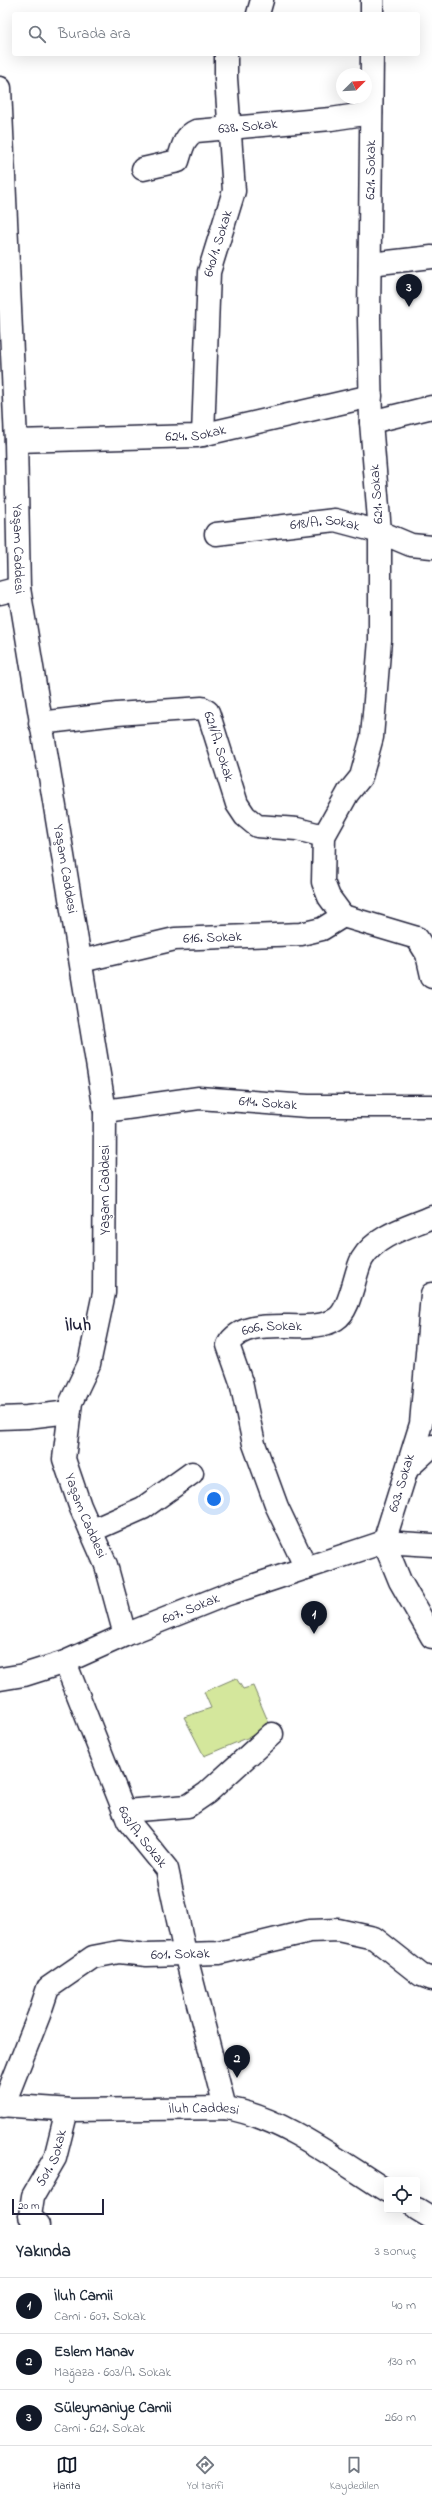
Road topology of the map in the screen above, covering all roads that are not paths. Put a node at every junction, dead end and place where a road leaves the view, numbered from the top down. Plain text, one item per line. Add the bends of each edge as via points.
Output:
1 (262, 0) edge
2 (372, 0) edge
3 (259, 12) edge
4 (372, 12) edge
5 (226, 56) edge
6 (372, 56) edge
7 (0, 88) edge
8 (371, 113) junction
9 (229, 127) junction
10 (143, 169) dead end
11 (432, 257) edge
12 (370, 264) junction
13 (371, 396) junction
14 (432, 407) edge
15 (371, 422) junction
16 (203, 435) junction
17 (16, 441) junction
18 (380, 532) junction
19 (216, 534) dead end
20 (432, 547) edge
21 (10, 591) edge
22 (40, 723) junction
23 (324, 836) junction
24 (343, 916) junction
25 (81, 961) junction
26 (432, 976) edge
27 (432, 1106) edge
28 (105, 1111) junction
29 (432, 1217) edge
30 (432, 1294) edge
31 (69, 1412) junction
32 (0, 1418) edge
33 (432, 1446) edge
34 (406, 1471) junction
35 (192, 1473) dead end
36 (91, 1531) junction
37 (384, 1542) junction
38 (432, 1545) edge
39 (306, 1568) junction
40 (125, 1635) junction
41 (432, 1637) edge
42 (65, 1662) junction
43 (0, 1679) edge
44 (272, 1734) dead end
45 (125, 1811) junction
46 (185, 1953) junction
47 (432, 1979) edge
48 (2, 2105) edge
49 (224, 2108) junction
50 (67, 2110) junction
51 (384, 2189) edge
52 (420, 2211) edge
53 (432, 2218) edge
54 (38, 2225) edge

1 - 3 street
2 - 4 street
5 - 9 street, 640/1. Sokak
6 - 8 street, 621. Sokak
7 - 17 street, Yaşam Caddesi
8 - 9 street, 638. Sokak via 331,119
8 - 12 street, 621. Sokak
9 - 10 street, 638. Sokak via 190,133 178,160
9 - 16 street, 640/1. Sokak via 234,191 209,272
11 - 12 street
12 - 13 street, 621. Sokak
13 - 15 street, 621. Sokak
13 - 16 street, 624. Sokak
14 - 15 street
15 - 18 street, 621. Sokak
16 - 17 street, 624. Sokak
17 - 21 street, Yaşam Caddesi
18 - 19 street, 618/A. Sokak via 335,520
18 - 20 street, 618/A. Sokak via 412,545
18 - 23 street, 621. Sokak via 380,640 372,737 361,777
21 - 22 street, Yaşam Caddesi
22 - 23 street, 621/A. Sokak via 202,708 208,712 235,797 245,816 257,826 297,829
22 - 25 street, Yaşam Caddesi
23 - 24 street, 621. Sokak via 323,882 328,897
24 - 25 street, 616. Sokak via 322,929 301,934 175,939
24 - 26 street via 416,938 427,954
25 - 28 street, Yaşam Caddesi
27 - 28 street, 614. Sokak via 308,1106 199,1098
28 - 31 street, Yaşam Caddesi via 104,1293 89,1364
29 - 39 street, 606. Sokak via 393,1233 367,1253 359,1268 349,1300 337,1319 323,1324 251,1328 232,1338 228,1345 241,1382 254,1444
30 - 34 street, 603. Sokak via 421,1424
31 - 32 street via 26,1418
31 - 36 street, Yaşam Caddesi via 64,1459
33 - 34 street
34 - 37 street, 603. Sokak
35 - 36 street via 143,1508
36 - 40 street, Yaşam Caddesi via 106,1565
37 - 38 street
37 - 39 street, 607. Sokak
37 - 41 street via 400,1582
39 - 40 street, 607. Sokak via 225,1595
40 - 42 street, 607. Sokak
42 - 43 street, 607. Sokak via 24,1675
42 - 45 street, 603/A. Sokak
44 - 45 street via 207,1793 188,1806
45 - 46 street, 603/A. Sokak via 128,1821 167,1869
46 - 47 street, 601. Sokak via 219,1953 310,1931 338,1930 374,1938 421,1975
46 - 48 street, 601. Sokak via 147,1955 119,1952 93,1957 48,1988
46 - 49 street, 603/A. Sokak
48 - 50 street, İluh Caddesi
49 - 50 street, İluh Caddesi
49 - 51 street, İluh Caddesi via 241,2111 299,2136
50 - 54 street, 501. Sokak via 55,2158 33,2196 30,2216
52 - 53 street

